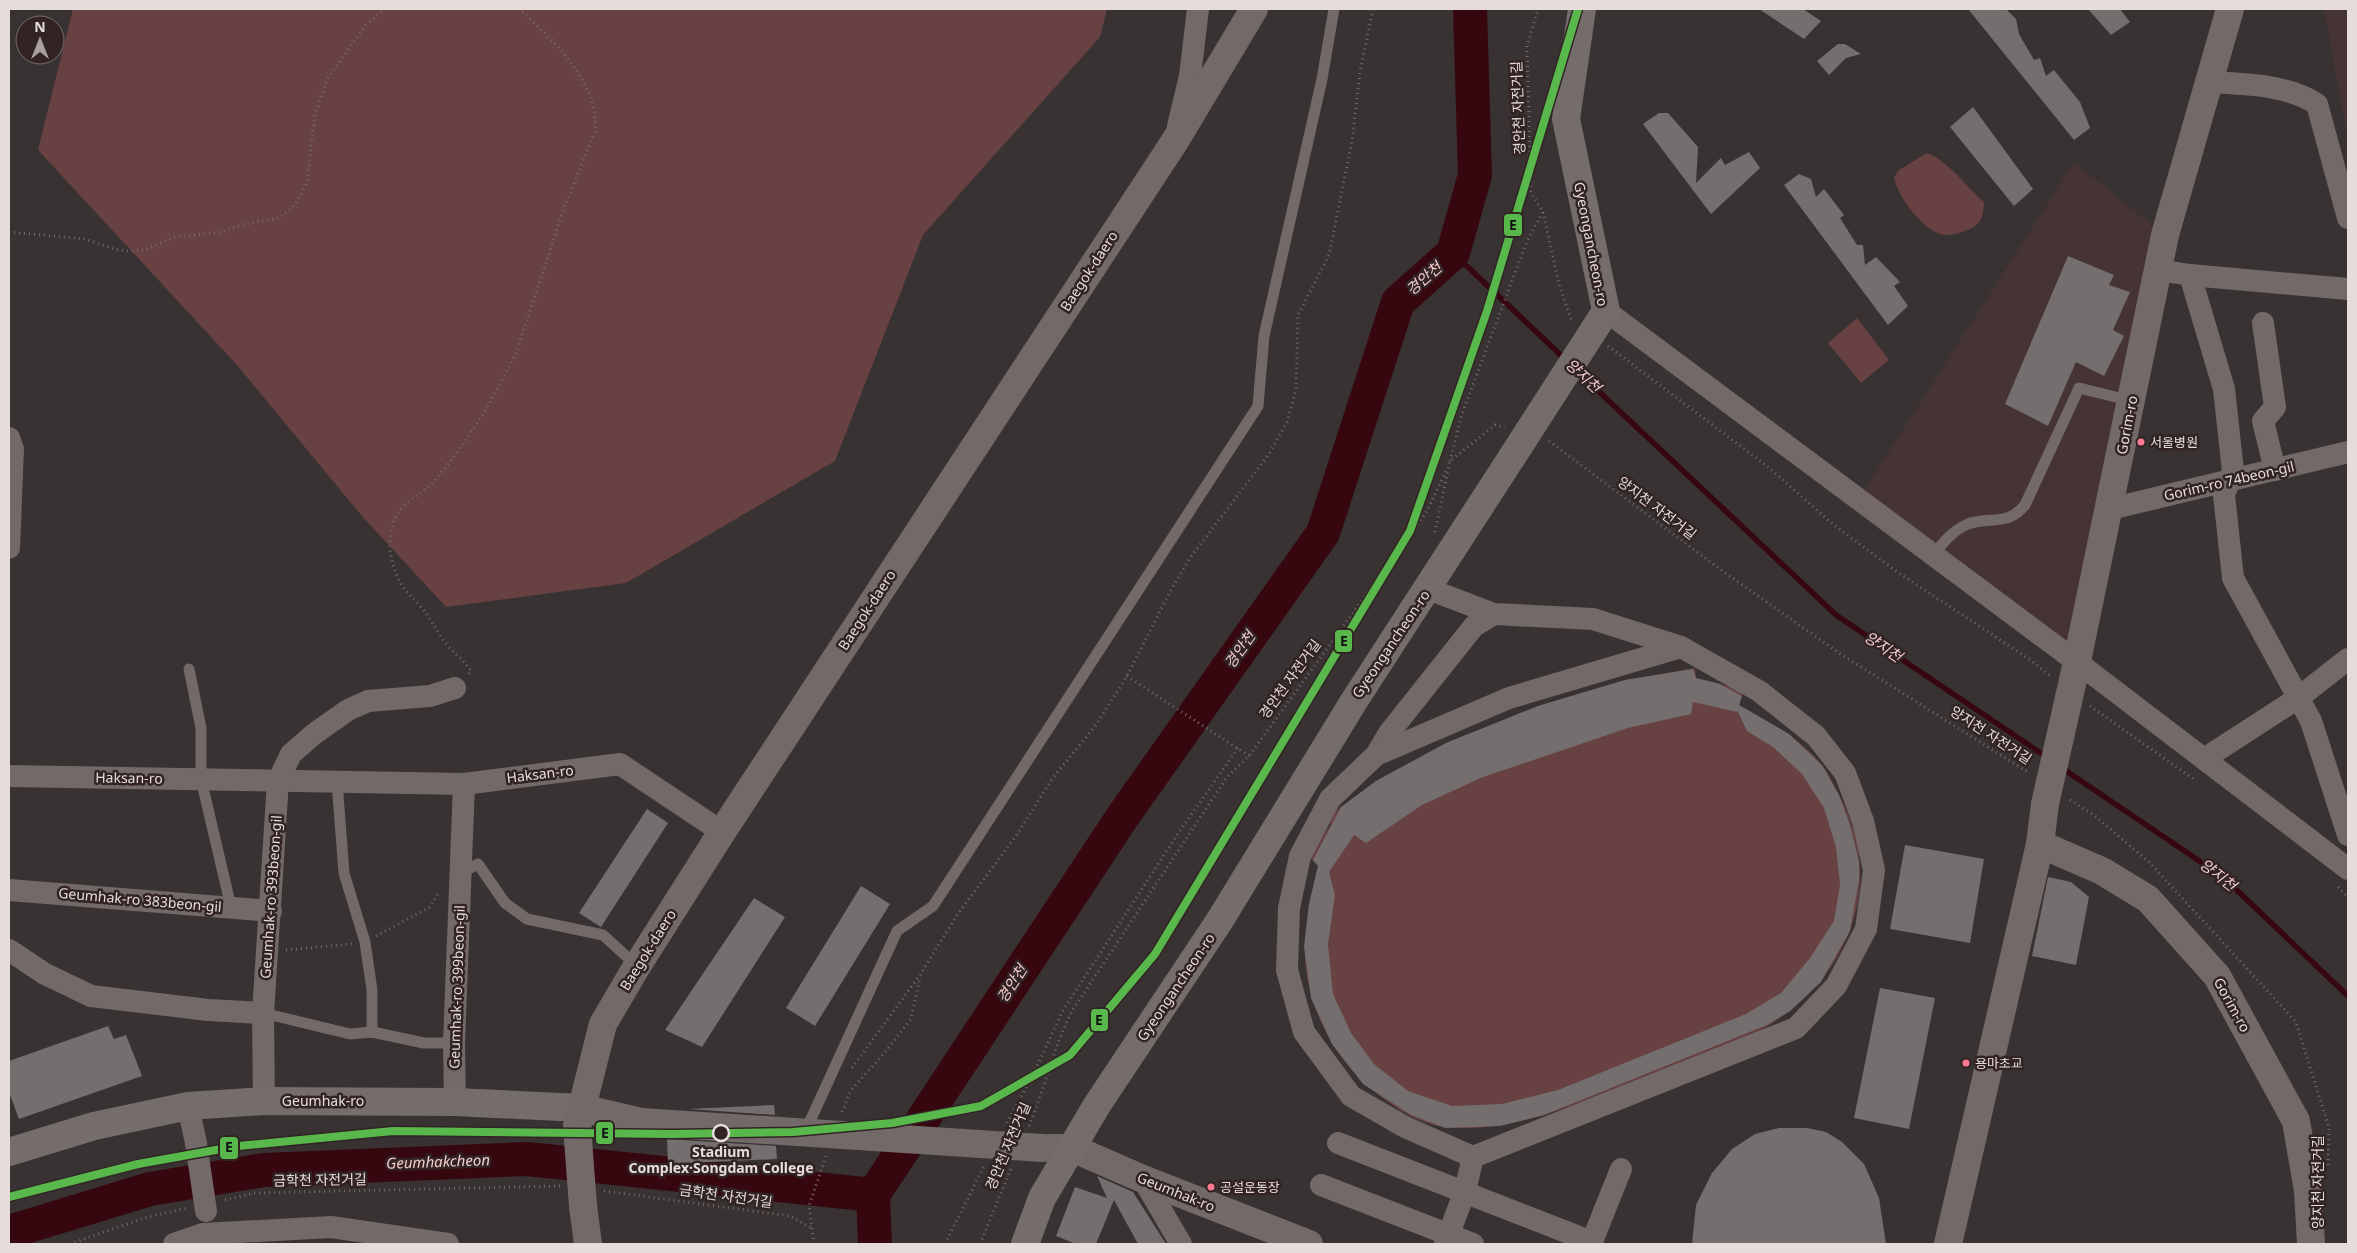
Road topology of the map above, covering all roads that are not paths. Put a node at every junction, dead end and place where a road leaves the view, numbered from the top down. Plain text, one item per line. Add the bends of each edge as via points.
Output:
1 (1198, 9) edge
2 (1254, 9) edge
3 (1334, 9) edge
4 (1582, 9) edge
5 (2230, 9) edge
6 (2208, 82) junction
7 (1175, 141) junction
8 (2348, 218) edge
9 (2158, 270) junction
10 (2190, 275) junction
11 (2348, 289) edge
12 (2263, 323) dead end
13 (1595, 327) junction
14 (2132, 401) junction
15 (9, 438) edge
16 (2348, 452) edge
17 (2275, 470) junction
18 (2228, 481) junction
19 (2110, 509) junction
20 (9, 548) edge
21 (1933, 555) junction
22 (1428, 589) junction
23 (1494, 614) junction
24 (1680, 647) junction
25 (2348, 659) edge
26 (189, 669) dead end
27 (2070, 672) junction
28 (455, 688) road end
29 (2298, 698) junction
30 (1376, 755) junction
31 (2204, 759) junction
32 (9, 776) edge
33 (201, 779) junction
34 (278, 780) junction
35 (337, 782) junction
36 (464, 784) junction
37 (722, 832) junction
38 (2348, 835) edge
39 (2040, 844) junction
40 (461, 873) junction
41 (2342, 877) edge
42 (9, 890) edge
43 (231, 907) junction
44 (271, 911) junction
45 (9, 950) edge
46 (637, 966) junction
47 (263, 1013) junction
48 (372, 1032) junction
49 (454, 1043) junction
50 (264, 1101) junction
51 (455, 1102) junction
52 (188, 1106) junction
53 (579, 1118) junction
54 (805, 1132) junction
55 (1338, 1143) dead end
56 (1072, 1148) junction
57 (9, 1152) edge
58 (1473, 1157) junction
59 (1620, 1169) dead end
60 (1143, 1179) junction
61 (1321, 1185) dead end
62 (1465, 1191) junction
63 (204, 1239) edge
64 (1446, 1240) edge
65 (1592, 1243) edge
66 (174, 1244) edge
67 (448, 1244) edge
68 (588, 1244) edge
69 (1025, 1244) edge
70 (1181, 1244) edge
71 (1308, 1244) edge
72 (1473, 1244) edge
73 (1948, 1244) edge
74 (2311, 1244) edge

1 - 7 street via 1190,76
2 - 7 main road, Baegok-daero
3 - 54 lane via 1322,79 1264,336 1258,406 933,906 898,931
4 - 13 main road, Gyeongancheon-ro via 1566,119
5 - 6 street, Gorim-ro
6 - 8 street via 2286,90 2317,104
6 - 9 street, Gorim-ro
7 - 37 main road, Baegok-daero
9 - 10 street
9 - 14 street, Gorim-ro
10 - 11 street
10 - 18 street via 2224,389 2233,471
12 - 17 street via 2275,407 2263,421
13 - 21 street
13 - 22 main road, Gyeongancheon-ro, bridge
14 - 19 street, Gorim-ro
14 - 21 lane via 2078,388 2025,505 2017,515 1994,522 1968,524 1952,533
15 - 20 street via 13,449
16 - 17 street, Gorim-ro 74beon-gil
17 - 18 street, Gorim-ro 74beon-gil
18 - 19 street, Gorim-ro 74beon-gil
18 - 29 street via 2224,495 2233,578
19 - 27 street, Gorim-ro
21 - 27 street
22 - 23 street
22 - 56 main road, Gyeongancheon-ro via 1354,700 1220,920
23 - 24 street via 1593,619
23 - 30 street via 1474,626 1389,733
24 - 30 street via 1509,698
24 - 58 street via 1759,691 1816,736 1845,773 1863,821 1874,870 1866,929 1836,986 1796,1028
25 - 29 street
26 - 33 lane via 201,728
27 - 31 street
27 - 39 street, Gorim-ro, bridge via 2054,800
28 - 34 street via 430,696 368,701 348,710 291,754
29 - 31 street
29 - 38 street via 2311,721
30 - 58 street via 1330,799 1300,856 1289,908 1287,970 1304,1032 1351,1096 1405,1127
31 - 41 street
32 - 33 street, Haksan-ro
33 - 34 street, Haksan-ro
33 - 43 lane
34 - 35 street, Haksan-ro
34 - 44 street, Geumhak-ro 393beon-gil
35 - 36 street, Haksan-ro
35 - 48 lane via 344,873 365,942 372,990
36 - 37 street, Haksan-ro via 620,764
36 - 40 street, Geumhak-ro 399beon-gil
37 - 46 main road, Baegok-daero
39 - 73 street, Gorim-ro
39 - 74 street, Gorim-ro via 2102,871 2148,899 2217,976 2296,1121 2308,1191
40 - 46 lane via 478,864 505,904 527,919 603,935
40 - 49 street, Geumhak-ro 399beon-gil
42 - 43 street, Geumhak-ro 383beon-gil
43 - 44 street, Geumhak-ro 383beon-gil
44 - 47 street, Geumhak-ro 393beon-gil
45 - 47 street via 45,974 92,996
46 - 53 main road, Baegok-daero via 603,1024
47 - 48 lane via 350,1034
47 - 50 street, Geumhak-ro 393beon-gil
48 - 49 lane via 424,1043
49 - 51 street, Geumhak-ro 399beon-gil
50 - 51 main road, Geumhak-ro
50 - 52 main road, Geumhak-ro
51 - 53 main road, Geumhak-ro
52 - 57 main road, Geumhak-ro via 94,1126
52 - 63 street, bridge via 204,1207
53 - 54 street, Geumhak-ro, bridge
53 - 68 main road, Baegok-daero, bridge via 592,1198
54 - 56 street, Geumhak-ro, bridge via 1034,1139
55 - 62 street
56 - 60 street, Geumhak-ro
56 - 69 main road, Gyeongancheon-ro via 1042,1198
58 - 62 street
59 - 65 street
60 - 70 street
60 - 71 street, Geumhak-ro
61 - 64 street
62 - 64 street
62 - 65 street
63 - 66 street
63 - 67 street via 331,1227
64 - 72 street

